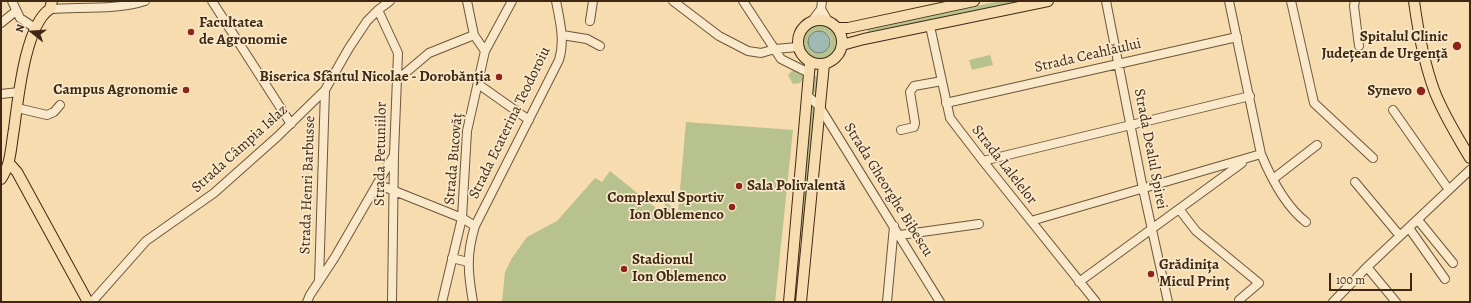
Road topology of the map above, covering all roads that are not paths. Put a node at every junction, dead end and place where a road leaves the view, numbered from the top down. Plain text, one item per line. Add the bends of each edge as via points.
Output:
1 (12, 1) edge
2 (146, 1) edge
3 (212, 1) edge
4 (390, 1) edge
5 (467, 1) edge
6 (512, 1) edge
7 (556, 1) edge
8 (593, 1) edge
9 (673, 1) edge
10 (743, 1) edge
11 (974, 1) edge
12 (1048, 1) edge
13 (1106, 1) edge
14 (1229, 1) edge
15 (1291, 1) edge
16 (1355, 1) edge
17 (1414, 1) edge
18 (125, 3) edge
19 (51, 5) edge
20 (822, 5) edge
21 (938, 5) edge
22 (378, 10) junction
23 (16, 11) junction
24 (590, 21) dead end
25 (812, 21) junction
26 (828, 21) junction
27 (1, 23) edge
28 (930, 26) junction
29 (35, 28) junction
30 (838, 28) junction
31 (474, 35) junction
32 (562, 35) junction
33 (1237, 37) junction
34 (600, 46) dead end
35 (842, 46) junction
36 (1359, 46) dead end
37 (798, 47) junction
38 (775, 49) junction
39 (485, 51) junction
40 (810, 62) junction
41 (824, 64) junction
42 (1118, 64) junction
43 (809, 72) junction
44 (397, 80) junction
45 (942, 81) junction
46 (478, 84) junction
47 (325, 90) junction
48 (19, 92) junction
49 (1, 94) edge
50 (807, 95) junction
51 (1250, 96) junction
52 (819, 102) junction
53 (946, 103) junction
54 (60, 105) dead end
55 (17, 108) junction
56 (1393, 110) dead end
57 (529, 120) junction
58 (291, 124) junction
59 (1131, 124) junction
60 (901, 130) dead end
61 (1317, 145) dead end
62 (394, 154) junction
63 (1261, 154) junction
64 (1247, 158) junction
65 (1373, 158) dead end
66 (1470, 158) edge
67 (983, 161) junction
68 (9, 163) junction
69 (1470, 170) edge
70 (1273, 179) junction
71 (1, 180) edge
72 (1355, 182) dead end
73 (377, 184) junction
74 (1143, 189) junction
75 (394, 190) junction
76 (1449, 190) junction
77 (1179, 209) junction
78 (462, 218) junction
79 (1418, 220) junction
80 (1031, 221) junction
81 (1306, 222) dead end
82 (979, 224) dead end
83 (475, 226) junction
84 (894, 226) junction
85 (1409, 228) junction
86 (1151, 229) junction
87 (900, 235) junction
88 (1400, 236) junction
89 (794, 248) junction
90 (805, 249) junction
91 (452, 258) junction
92 (468, 262) junction
93 (1452, 263) dead end
94 (1367, 267) junction
95 (1445, 279) dead end
96 (319, 281) junction
97 (1079, 282) junction
98 (1239, 300) dead end
99 (88, 302) edge
100 (92, 302) edge
101 (307, 302) edge
102 (392, 302) edge
103 (442, 302) edge
104 (473, 302) edge
105 (790, 302) edge
106 (800, 302) edge
107 (887, 302) edge
108 (940, 302) edge
109 (1096, 302) edge
110 (1168, 302) edge
111 (1333, 302) edge
112 (1396, 302) edge

1 - 23 street
2 - 18 street via 136,4
3 - 58 street
4 - 22 street, Strada Câmpia Islaz
5 - 31 street
6 - 39 street, Strada Bucovăț
7 - 32 street, Strada Ecaterina Teodoroiu
8 - 24 street
9 - 38 street via 718,36 739,47 761,54
10 - 38 street
11 - 21 main road
12 - 28 main road
13 - 42 street, Strada Dealul Spirei
14 - 33 street
15 - 65 street via 1314,103
16 - 36 street
17 - 66 main road via 1434,90
18 - 19 street
19 - 29 main road
20 - 25 street
20 - 26 street
21 - 30 main road via 848,28
22 - 44 street, Strada Petuniilor via 398,53
22 - 47 street, Strada Câmpia Islaz via 367,21 349,48
23 - 27 street
23 - 29 street via 20,18
25 - 26 main road
25 - 37 main road via 802,28
26 - 30 main road
28 - 35 main road
28 - 45 street, Strada Lalelelor
29 - 48 main road
30 - 35 main road
31 - 39 street
31 - 44 street via 429,53
32 - 34 street via 587,39
32 - 57 street, Strada Ecaterina Teodoroiu via 559,60
33 - 42 street, Strada Ceahlăului
33 - 51 street
35 - 41 main road via 834,59
37 - 38 street
37 - 40 main road
38 - 43 street via 781,59
39 - 46 street, Strada Bucovăț
40 - 41 main road
40 - 43 main road
41 - 52 main road
42 - 53 street, Strada Ceahlăului
42 - 59 street, Strada Dealul Spirei
43 - 50 main road
44 - 62 street, Strada Petuniilor
45 - 53 street, Strada Lalelelor
45 - 60 street via 911,88 915,123 914,127
46 - 57 street
46 - 78 street, Strada Bucovăț via 467,131
47 - 58 street, Strada Câmpia Islaz
47 - 96 street, Strada Henri Barbusse
48 - 49 street
48 - 55 main road
50 - 52 main road
50 - 89 main road
51 - 59 street
51 - 63 street
52 - 84 street, Strada Gheorghe Bibescu
52 - 90 main road
53 - 67 street, Strada Lalelelor via 950,118
54 - 55 street via 47,115
55 - 68 main road
56 - 76 street
57 - 83 street, Strada Ecaterina Teodoroiu
58 - 100 street, Strada Câmpia Islaz via 214,193 146,242
59 - 67 street
59 - 74 street, Strada Dealul Spirei
61 - 70 street
62 - 73 street
62 - 75 street, Strada Petuniilor
63 - 64 street
63 - 70 street
64 - 74 street
64 - 77 street
67 - 80 street, Strada Lalelelor
68 - 71 main road
68 - 99 main road via 17,172
69 - 76 street
70 - 81 street via 1294,211
72 - 88 street
73 - 75 street
73 - 96 street
74 - 80 street
74 - 86 street, Strada Dealul Spirei
75 - 78 street
75 - 102 street, Strada Petuniilor
76 - 79 street
77 - 86 street
77 - 98 street via 1196,231 1259,283
78 - 83 street
78 - 91 street, Strada Bucovăț
79 - 85 street
79 - 93 street
80 - 97 street, Strada Lalelelor
82 - 87 street
83 - 92 street, Strada Ecaterina Teodoroiu
84 - 87 street, Strada Gheorghe Bibescu
84 - 107 street
85 - 88 street
85 - 95 street
86 - 97 street
86 - 110 street, Strada Dealul Spirei
87 - 108 street, Strada Gheorghe Bibescu
88 - 94 street
89 - 90 street
89 - 105 main road
90 - 106 main road
91 - 92 street
91 - 103 street, Strada Bucovăț
92 - 104 street, Strada Ecaterina Teodoroiu
94 - 111 street
94 - 112 street
96 - 101 street
97 - 109 street, Strada Lalelelor

